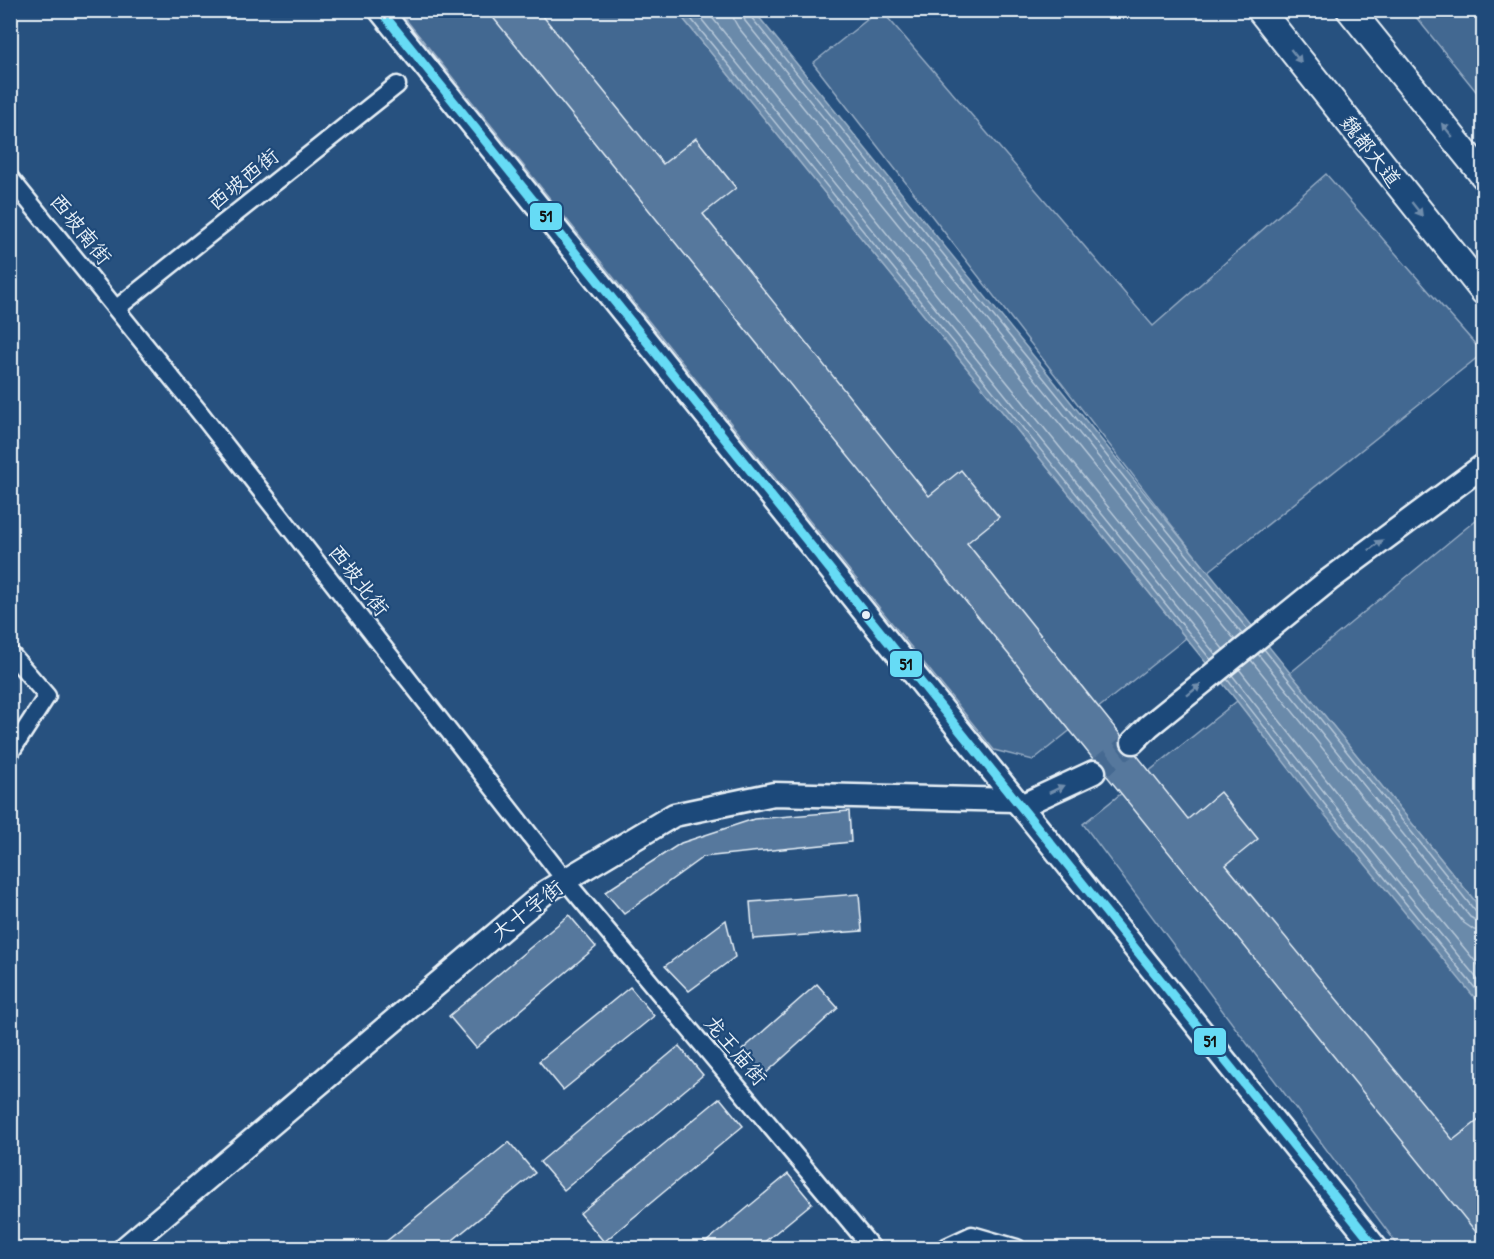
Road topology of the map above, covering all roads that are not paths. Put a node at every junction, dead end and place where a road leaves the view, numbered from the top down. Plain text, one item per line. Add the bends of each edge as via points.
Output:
1 (380, 10) edge
2 (1260, 10) edge
3 (1350, 10) edge
4 (397, 85) dead end
5 (1484, 176) edge
6 (10, 178) edge
7 (1484, 292) edge
8 (117, 309) junction
9 (1484, 465) edge
10 (10, 653) edge
11 (1141, 734) tunnel mouth
12 (10, 753) edge
13 (1094, 772) tunnel mouth
14 (1021, 806) junction
15 (565, 880) junction
16 (125, 1248) edge
17 (872, 1248) edge
18 (944, 1248) edge
19 (1017, 1248) edge
20 (1376, 1248) edge

1 - 14 main road
2 -> 7 main road, 魏都大道
5 -> 3 main road
4 - 8 street, 西坡西街
6 - 8 street, 西坡南街
8 - 15 street, 西坡北街
11 -> 9 main road via 1329,580
10 - 12 street via 46,696
14 -> 13 main road
14 - 15 main road, 大十字街 via 1014,800 774,794 674,815
14 - 20 main road
15 - 16 main road, 大十字街 via 538,898
15 - 17 street, 龙王庙街
18 - 19 street via 972,1235

